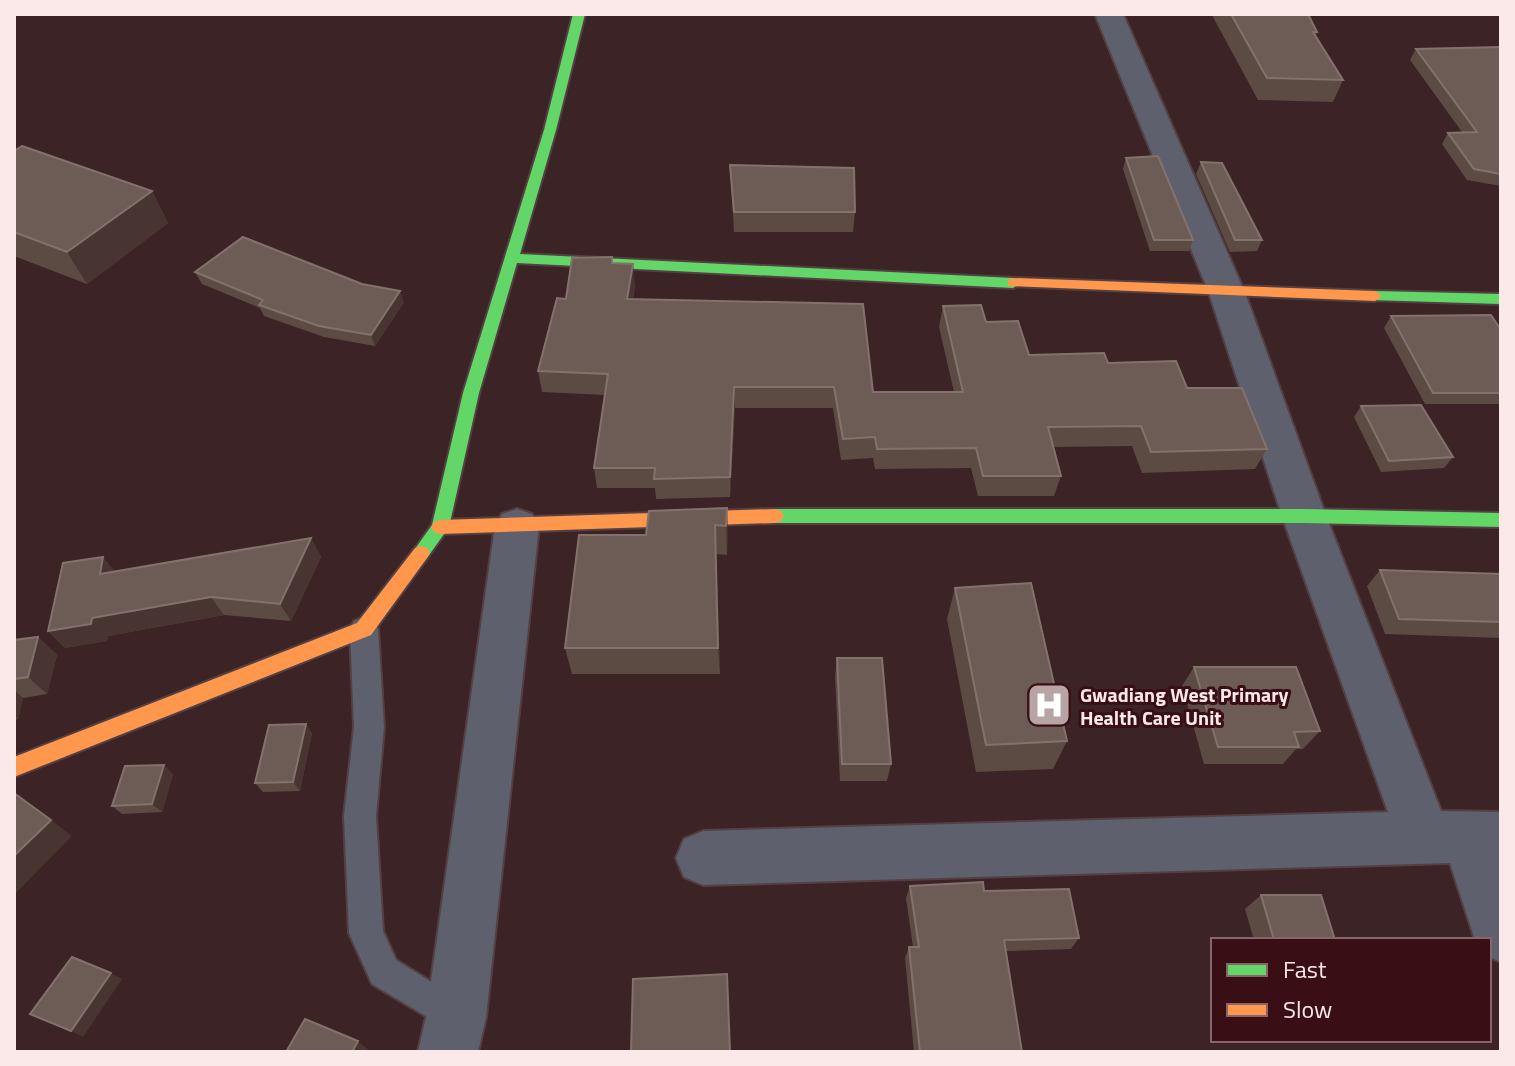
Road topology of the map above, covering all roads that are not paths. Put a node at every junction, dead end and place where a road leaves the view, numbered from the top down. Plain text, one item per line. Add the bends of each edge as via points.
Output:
1 (579, 14) edge
2 (1109, 14) edge
3 (511, 258) junction
4 (1227, 293) junction
5 (1501, 299) edge
6 (1304, 516) junction
7 (1501, 520) edge
8 (517, 526) junction
9 (440, 527) junction
10 (364, 629) junction
11 (14, 767) edge
12 (1465, 838) edge
13 (703, 858) dead end
14 (1501, 934) edge
15 (452, 1035) edge

1 - 3 street
2 - 4 street
3 - 4 street
3 - 9 street via 471,393
4 - 5 street
4 - 6 street
6 - 7 street
6 - 8 street via 755,516
6 - 12 street via 1399,776
8 - 9 street
8 - 15 street
9 - 10 street
10 - 11 street
10 - 15 lane via 369,727 360,816 366,933 384,972
12 - 13 street
12 - 14 street

